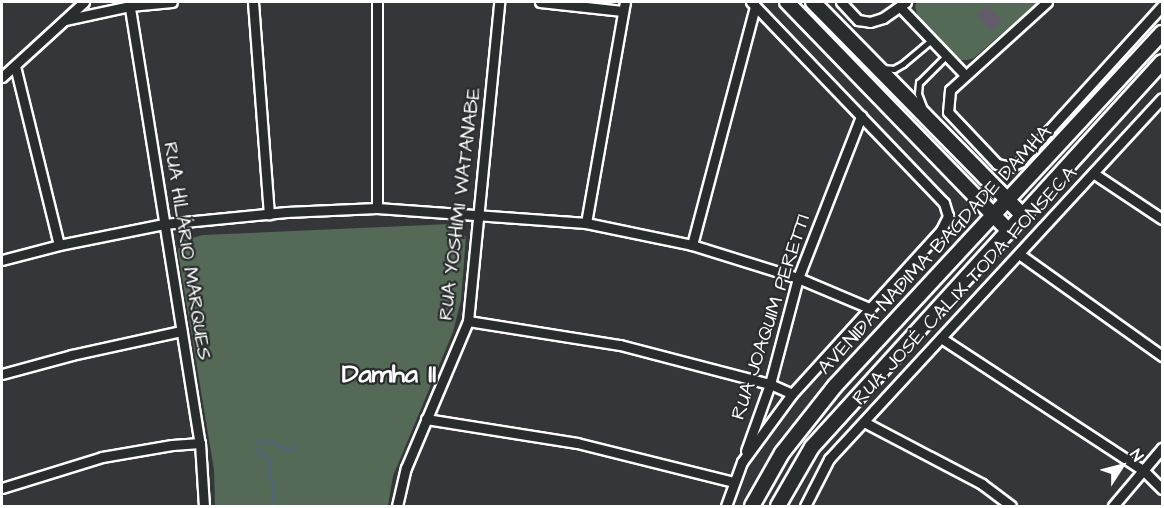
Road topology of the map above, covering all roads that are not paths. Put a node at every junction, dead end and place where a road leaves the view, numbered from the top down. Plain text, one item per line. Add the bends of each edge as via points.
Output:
1 (84, 2) edge
2 (172, 2) edge
3 (254, 2) edge
4 (377, 2) edge
5 (499, 2) edge
6 (540, 2) edge
7 (787, 2) edge
8 (813, 2) edge
9 (841, 2) edge
10 (1047, 2) edge
11 (129, 4) edge
12 (753, 4) edge
13 (903, 4) edge
14 (624, 6) edge
15 (1162, 6) edge
16 (63, 21) junction
17 (1162, 33) edge
18 (932, 40) junction
19 (856, 44) junction
20 (946, 56) junction
21 (841, 57) junction
22 (1162, 62) edge
23 (15, 66) junction
24 (880, 68) junction
25 (965, 75) junction
26 (2, 77) edge
27 (1162, 98) edge
28 (861, 116) junction
29 (926, 116) junction
30 (911, 130) junction
31 (1094, 173) junction
32 (1008, 200) junction
33 (376, 208) junction
34 (269, 214) junction
35 (480, 214) junction
36 (994, 214) junction
37 (1023, 216) junction
38 (1162, 219) edge
39 (586, 223) junction
40 (164, 224) junction
41 (1010, 231) junction
42 (59, 245) junction
43 (692, 245) junction
44 (1019, 254) junction
45 (2, 260) edge
46 (798, 278) junction
47 (868, 308) junction
48 (468, 321) junction
49 (181, 331) junction
50 (941, 338) junction
51 (1162, 356) edge
52 (2, 374) edge
53 (770, 384) junction
54 (792, 394) junction
55 (426, 419) junction
56 (864, 422) junction
57 (200, 443) junction
58 (1162, 448) edge
59 (742, 462) junction
60 (1143, 471) junction
61 (734, 482) junction
62 (2, 488) edge
63 (1162, 489) edge
64 (204, 507) edge
65 (397, 507) edge
66 (726, 507) edge
67 (752, 507) edge
68 (778, 507) edge
69 (806, 507) edge
70 (1011, 507) edge
71 (1113, 507) edge

1 - 16 street
2 - 11 street
3 - 34 street
4 - 33 street
5 - 35 street, RUA YOSHIMI WATANABE
6 - 14 street
7 - 21 street
8 - 19 street
9 - 13 street via 858,20 870,22
10 - 25 street
11 - 16 street
11 - 40 street, RUA HILÁRIO MARQUES
12 - 28 street
12 - 43 street
13 - 18 street
14 - 39 street
15 - 25 street, AVENIDA NADIMA BAGDADE DAMHA via 1020,162 1010,167 997,164 948,112 950,90
16 - 23 street
17 - 32 street, AVENIDA NADIMA BAGDADE DAMHA
18 - 20 street
18 - 24 lane via 894,69
19 - 21 street
19 - 24 street
20 - 25 street
20 - 29 lane via 919,83 918,94
21 - 30 street
22 - 37 street, AVENIDA NADIMA BAGDADE DAMHA
23 - 26 street
23 - 42 street
24 - 29 street
27 - 31 street, RUA JOSÉ CALIX TODA FONSECA
28 - 46 street, RUA JOAQUIM PERETTI
28 - 47 street via 944,203 948,216 940,230
29 - 30 street
29 - 32 street
30 - 36 street
31 - 38 street
31 - 44 street, RUA JOSÉ CALIX TODA FONSECA
32 - 36 street, AVENIDA NADIMA BAGDADE DAMHA
32 - 37 street
33 - 34 street
33 - 35 street
34 - 40 street
35 - 39 street
35 - 48 street, RUA YOSHIMI WATANABE
36 - 41 street
36 - 67 street, AVENIDA NADIMA BAGDADE DAMHA via 835,386 782,453
37 - 41 street, AVENIDA NADIMA BAGDADE DAMHA
39 - 43 street
40 - 42 street
40 - 49 street, RUA HILÁRIO MARQUES
41 - 68 street, AVENIDA NADIMA BAGDADE DAMHA via 812,447
42 - 45 street
43 - 46 street
44 - 50 street, RUA JOSÉ CALIX TODA FONSECA
44 - 51 street
46 - 47 street
46 - 53 street, RUA JOAQUIM PERETTI
47 - 54 street
48 - 53 street via 620,345
48 - 55 street, RUA YOSHIMI WATANABE
49 - 52 street
49 - 57 street, RUA HILÁRIO MARQUES
50 - 56 street, RUA JOSÉ CALIX TODA FONSECA
50 - 60 street
53 - 54 street
53 - 59 street, RUA JOAQUIM PERETTI
54 - 59 street
55 - 61 street via 577,443
55 - 65 street, RUA YOSHIMI WATANABE via 406,468
56 - 69 street, RUA JOSÉ CALIX TODA FONSECA via 829,459
56 - 70 street via 982,484
57 - 62 street via 102,457
57 - 64 street, RUA HILÁRIO MARQUES
58 - 60 street
59 - 61 street
60 - 63 street
60 - 71 street
61 - 66 street

